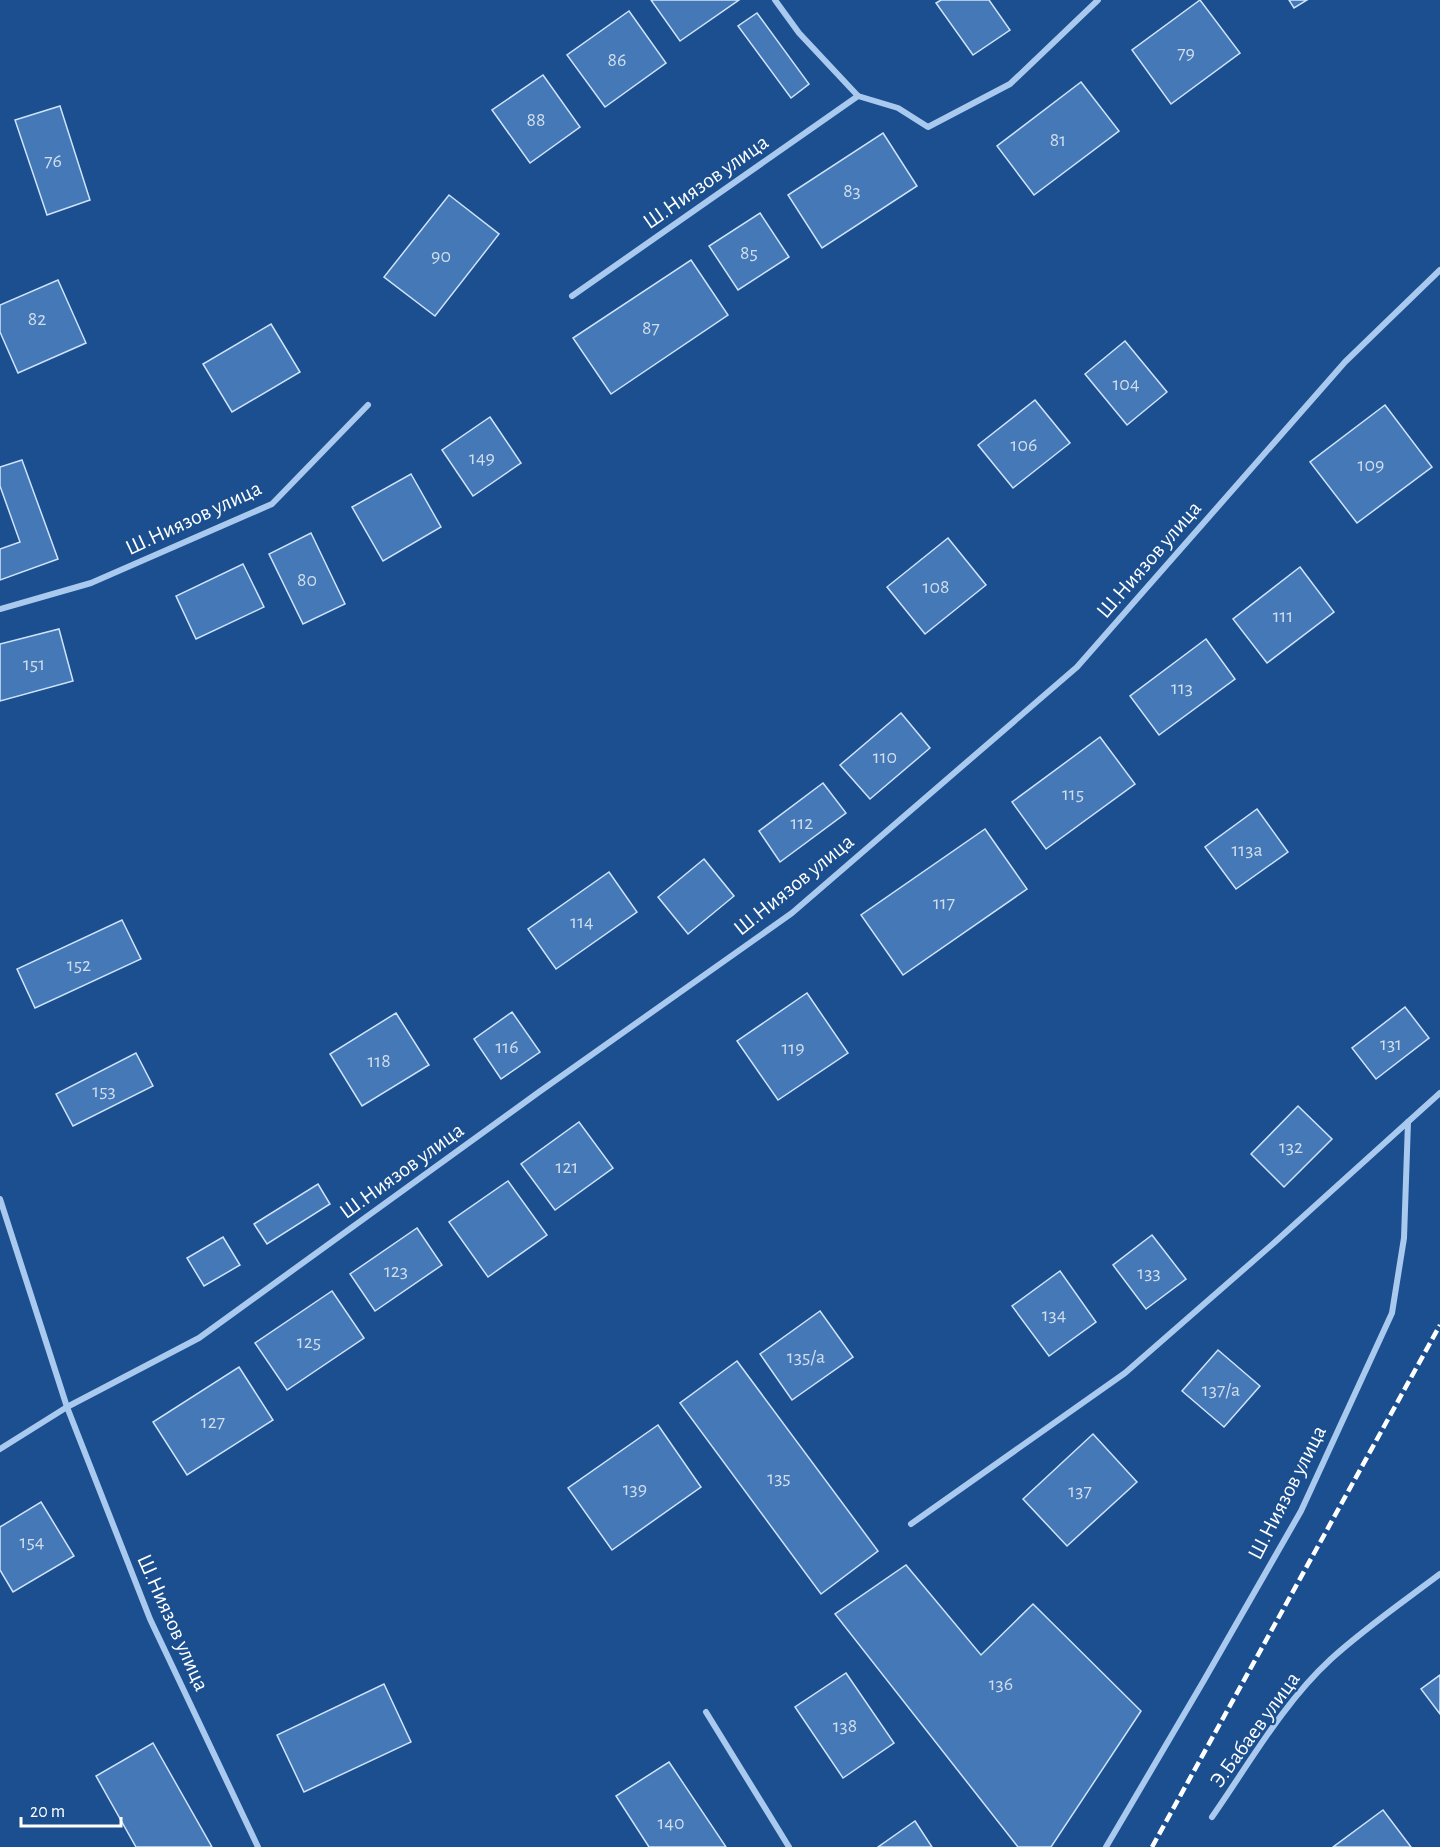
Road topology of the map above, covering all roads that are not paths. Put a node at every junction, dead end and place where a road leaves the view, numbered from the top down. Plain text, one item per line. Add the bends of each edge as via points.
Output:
1 (775, 0) edge
2 (1098, 0) edge
3 (858, 96) junction
4 (1440, 270) edge
5 (572, 296) dead end
6 (368, 405) dead end
7 (0, 609) edge
8 (1440, 1093) edge
9 (1408, 1122) junction
10 (0, 1199) edge
11 (67, 1407) junction
12 (0, 1449) edge
13 (911, 1524) dead end
14 (1440, 1574) edge
15 (706, 1712) dead end
16 (1212, 1817) dead end
17 (258, 1847) edge
18 (789, 1847) edge
19 (1106, 1847) edge

1 - 3 street via 799,33
2 - 3 street via 1010,84 928,127 898,108
3 - 5 street, Ш.Ниязов улица
4 - 11 street, Ш.Ниязов улица via 1345,362 1077,667 792,913 199,1338
6 - 7 street, Ш.Ниязов улица via 272,504 91,583
8 - 9 street
9 - 13 street via 1125,1373
9 - 19 street, Ш.Ниязов улица via 1404,1238 1392,1313 1301,1511
10 - 11 street, Ш.Ниязов улица
11 - 12 street, Ш.Ниязов улица
11 - 17 street, Ш.Ниязов улица via 150,1619
14 - 16 street, Э.Бабаев улица via 1375,1621 1330,1660 1291,1703
15 - 18 street

